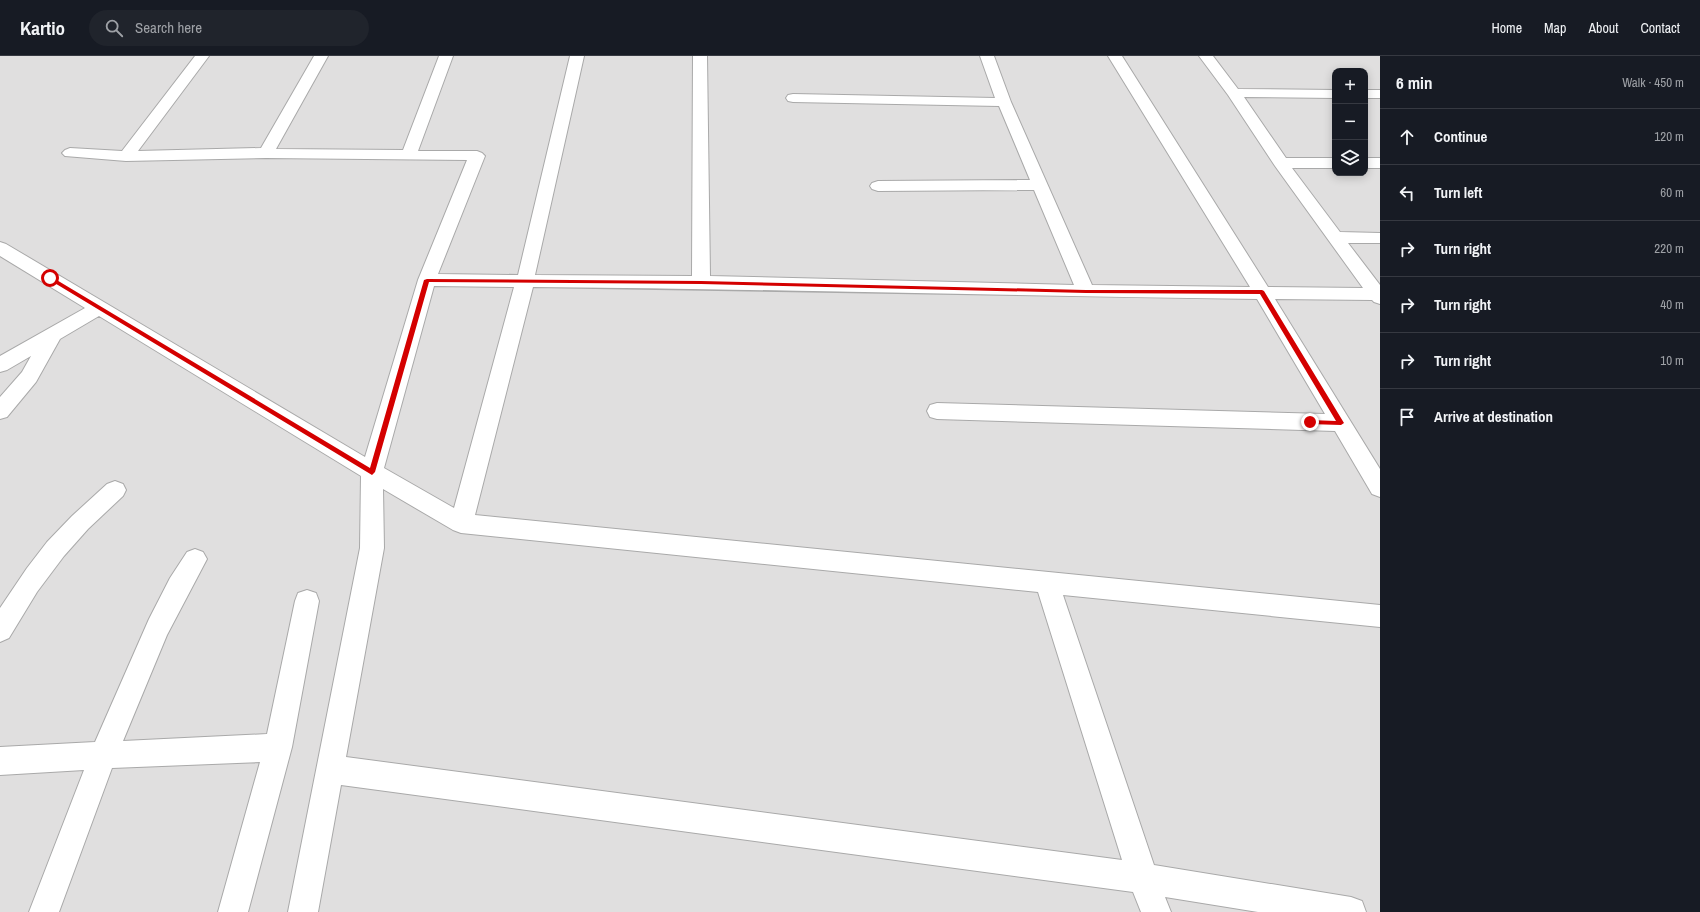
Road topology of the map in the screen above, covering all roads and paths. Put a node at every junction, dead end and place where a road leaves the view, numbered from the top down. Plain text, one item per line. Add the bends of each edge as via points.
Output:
1 (202, 56) edge
2 (321, 56) edge
3 (446, 56) edge
4 (577, 56) edge
5 (700, 56) edge
6 (987, 56) edge
7 (1115, 56) edge
8 (1206, 56) edge
9 (1234, 93) junction
10 (1332, 94) edge
11 (1368, 94) edge
12 (1380, 94) edge
13 (793, 98) dead end
14 (1004, 102) junction
15 (70, 153) dead end
16 (266, 153) junction
17 (126, 156) junction
18 (408, 156) junction
19 (1281, 163) junction
20 (1332, 163) edge
21 (1368, 163) edge
22 (1380, 163) edge
23 (1040, 185) junction
24 (878, 186) dead end
25 (1335, 237) junction
26 (1380, 238) edge
27 (0, 248) edge
28 (427, 280) junction
29 (525, 281) junction
30 (701, 282) junction
31 (1086, 292) junction
32 (1262, 292) junction
33 (1378, 296) edge
34 (99, 308) junction
35 (54, 334) junction
36 (0, 365) edge
37 (0, 411) edge
38 (937, 411) dead end
39 (1341, 423) junction
40 (372, 472) junction
41 (1380, 488) edge
42 (115, 490) dead end
43 (461, 523) junction
44 (195, 559) dead end
45 (1047, 582) junction
46 (307, 602) dead end
47 (1380, 616) edge
48 (0, 630) edge
49 (278, 747) junction
50 (102, 755) junction
51 (0, 761) edge
52 (329, 769) junction
53 (1142, 878) junction
54 (44, 912) edge
55 (233, 912) edge
56 (303, 912) edge
57 (1156, 912) edge
58 (1351, 912) edge

1 - 17 street
2 - 16 street
3 - 18 street
4 - 29 street
5 - 30 street
6 - 14 street
7 - 32 street
8 - 9 street
9 - 10 street
9 - 19 street
11 - 12 street
13 - 14 street
14 - 23 street
15 - 17 street
16 - 17 street
16 - 18 street
18 - 28 street via 477,156
19 - 20 street
19 - 25 street
21 - 22 street
23 - 24 street
23 - 31 street
25 - 26 street
25 - 33 street
27 - 34 street
28 - 29 street
28 - 40 street
29 - 30 street
29 - 43 street
30 - 31 street
31 - 32 street
32 - 33 street
32 - 39 street
34 - 35 street
34 - 40 street
35 - 36 street
35 - 37 street via 29,377
38 - 39 street
39 - 41 street
40 - 43 street
40 - 52 street via 372,548
42 - 48 street via 82,520 49,557 20,596
43 - 45 street
44 - 50 street via 159,624
45 - 47 street
45 - 53 street
46 - 49 street
49 - 50 street
49 - 55 street
50 - 51 street
50 - 54 street
52 - 53 street
52 - 56 street
53 - 57 street
53 - 58 street

